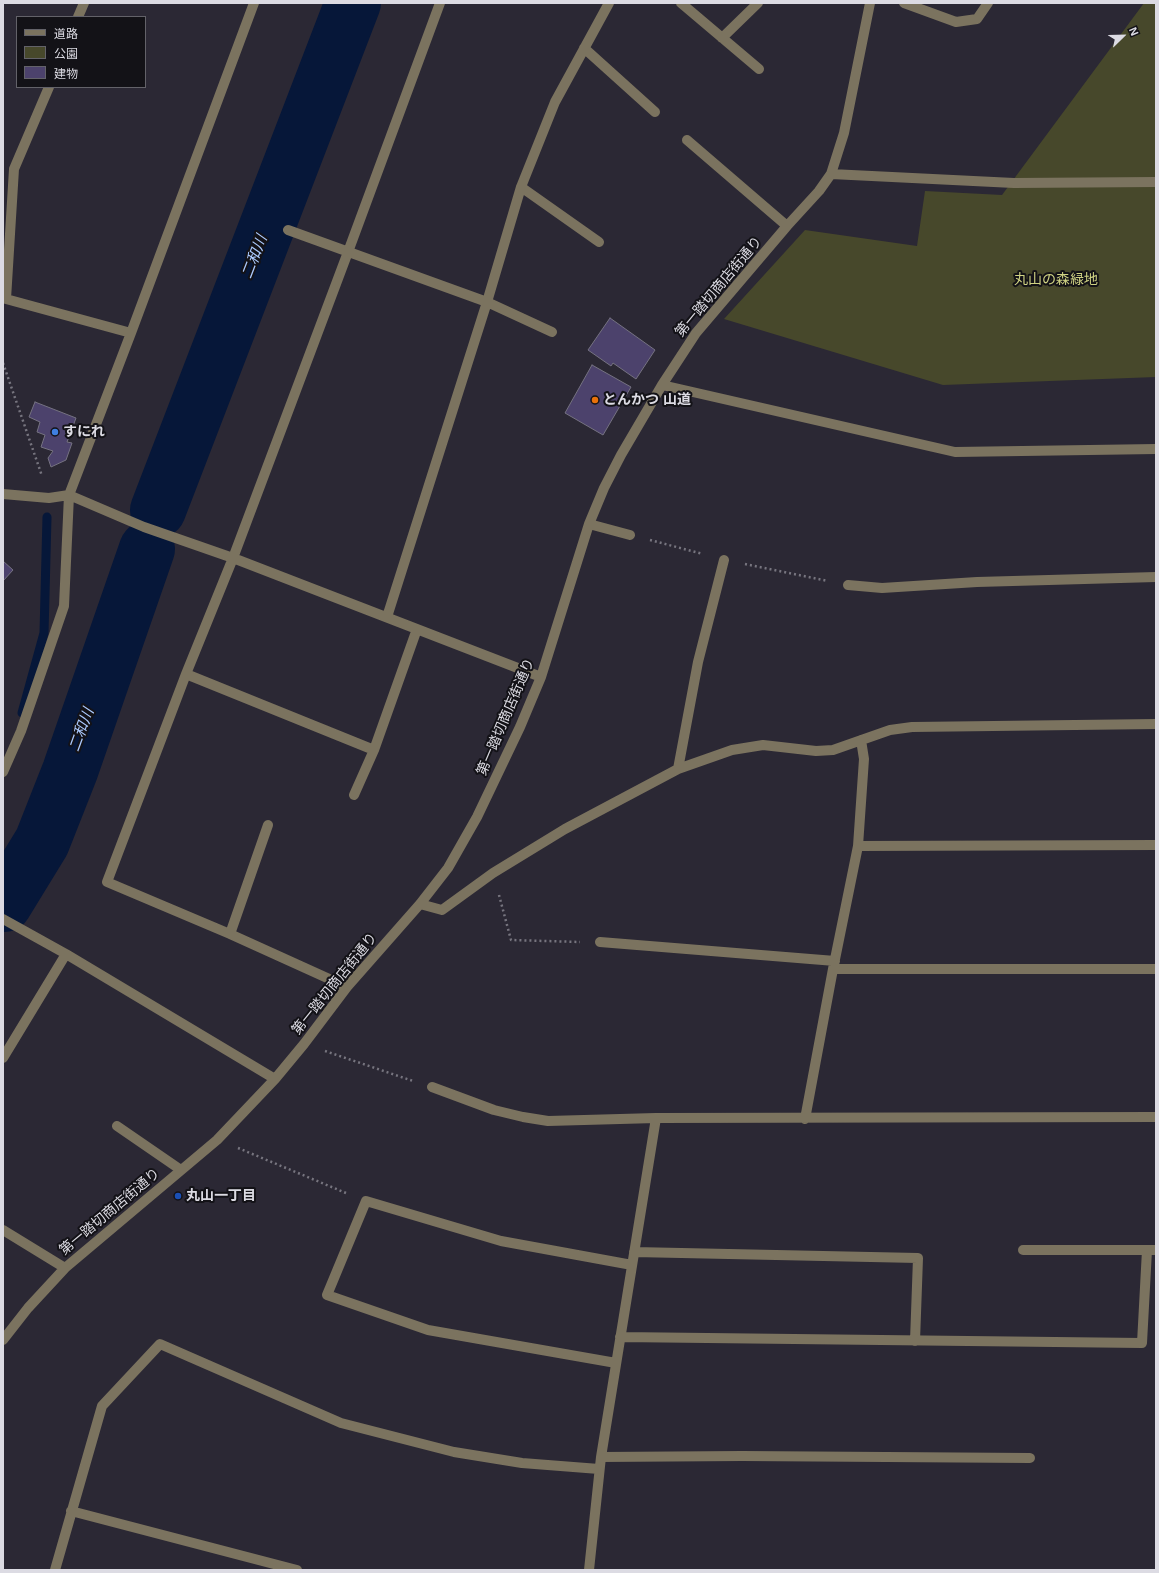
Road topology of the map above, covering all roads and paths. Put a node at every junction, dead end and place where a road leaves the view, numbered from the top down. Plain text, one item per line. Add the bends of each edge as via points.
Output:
1 (84, 3) edge
2 (254, 3) edge
3 (440, 3) edge
4 (608, 3) edge
5 (681, 3) edge
6 (758, 3) edge
7 (870, 3) edge
8 (904, 3) edge
9 (988, 3) edge
10 (78, 16) edge
11 (722, 38) junction
12 (584, 48) junction
13 (759, 69) dead end
14 (49, 88) edge
15 (655, 112) dead end
16 (687, 140) dead end
17 (831, 174) junction
18 (1156, 182) edge
19 (521, 187) junction
20 (787, 226) junction
21 (288, 230) dead end
22 (599, 242) dead end
23 (348, 252) junction
24 (487, 302) junction
25 (552, 332) dead end
26 (131, 333) junction
27 (3, 363) edge
28 (662, 385) junction
29 (1156, 449) edge
30 (3, 494) edge
31 (69, 495) junction
32 (48, 498) junction
33 (589, 524) junction
34 (630, 535) dead end
35 (233, 558) junction
36 (724, 560) dead end
37 (1156, 577) edge
38 (848, 585) dead end
39 (387, 617) junction
40 (417, 629) junction
41 (186, 674) junction
42 (541, 677) junction
43 (1156, 724) edge
44 (861, 740) junction
45 (374, 750) junction
46 (678, 769) junction
47 (3, 772) edge
48 (354, 795) dead end
49 (268, 825) dead end
50 (1156, 845) edge
51 (858, 846) junction
52 (493, 873) junction
53 (420, 904) junction
54 (4, 919) edge
55 (230, 934) junction
56 (556, 941) dead end
57 (600, 942) dead end
58 (66, 954) junction
59 (834, 965) junction
60 (1156, 969) edge
61 (347, 987) junction
62 (304, 1044) junction
63 (3, 1058) edge
64 (275, 1079) junction
65 (432, 1087) joint
66 (1156, 1117) edge
67 (656, 1118) junction
68 (805, 1119) junction
69 (117, 1126) dead end
70 (217, 1140) junction
71 (180, 1170) junction
72 (347, 1193) dead end
73 (3, 1230) edge
74 (1023, 1250) dead end
75 (1152, 1250) edge
76 (634, 1252) junction
77 (632, 1265) junction
78 (65, 1268) junction
79 (620, 1337) junction
80 (3, 1340) edge
81 (915, 1341) junction
82 (616, 1363) junction
83 (601, 1458) junction
84 (1030, 1458) dead end
85 (600, 1469) junction
86 (71, 1511) junction
87 (55, 1570) edge
88 (297, 1570) edge
89 (588, 1570) edge

1 - 10 street
2 - 26 street
3 - 23 street
4 - 12 street
5 - 11 street
6 - 11 street
7 - 17 street, 第一踏切商店街通り via 844,133
8 - 9 street via 956,22 977,18
11 - 13 street
12 - 15 street
12 - 19 street via 554,102
14 - 26 street via 14,169 6,299
16 - 20 street
17 - 18 street via 1014,183
17 - 20 street, 第一踏切商店街通り via 819,192
19 - 22 street
19 - 24 street
20 - 28 street, 第一踏切商店街通り via 696,333
21 - 23 street
23 - 24 street
23 - 35 street
24 - 25 street
24 - 39 street
26 - 31 street
27 - 32 path
28 - 29 street via 955,452
28 - 33 street, 第一踏切商店街通り via 604,488
30 - 32 street
31 - 32 street
31 - 35 street via 144,527
31 - 47 street via 64,606 21,731
33 - 34 street
33 - 42 street, 第一踏切商店街通り
35 - 39 street
35 - 41 street
36 - 46 street via 698,662
37 - 38 street via 977,582 882,588
39 - 40 street
40 - 42 street
40 - 45 street
41 - 45 street
41 - 55 street via 107,882
42 - 53 street, 第一踏切商店街通り via 477,817 448,868
43 - 44 street via 912,727 890,730
44 - 46 street via 833,750 816,751 763,745 747,747
44 - 51 street via 864,759
45 - 48 street
46 - 52 street via 565,829
49 - 55 street
50 - 51 street
51 - 59 street
52 - 53 street via 442,910
52 - 56 path via 511,940
53 - 61 street, 第一踏切商店街通り
54 - 58 street
55 - 61 street
57 - 59 street
58 - 63 street
58 - 64 street
59 - 60 street
59 - 68 street
61 - 62 street, 第一踏切商店街通り
62 - 64 street, 第一踏切商店街通り
62 - 65 path
64 - 70 street, 第一踏切商店街通り
65 - 67 street via 494,1110 548,1121
66 - 68 street
67 - 68 street
67 - 76 street
69 - 71 street
70 - 71 street, 第一踏切商店街通り
70 - 72 path
71 - 78 street, 第一踏切商店街通り
73 - 78 street
74 - 75 street
75 - 81 street via 1142,1343
76 - 77 street
76 - 81 street via 918,1258
77 - 79 street
77 - 82 street via 501,1241 366,1201 327,1295 428,1330
78 - 80 street, 第一踏切商店街通り
79 - 81 street
79 - 82 street
82 - 83 street
83 - 84 street
83 - 85 street
85 - 86 street via 522,1463 454,1452 342,1423 160,1344 102,1406
85 - 89 street
86 - 87 street
86 - 88 street

